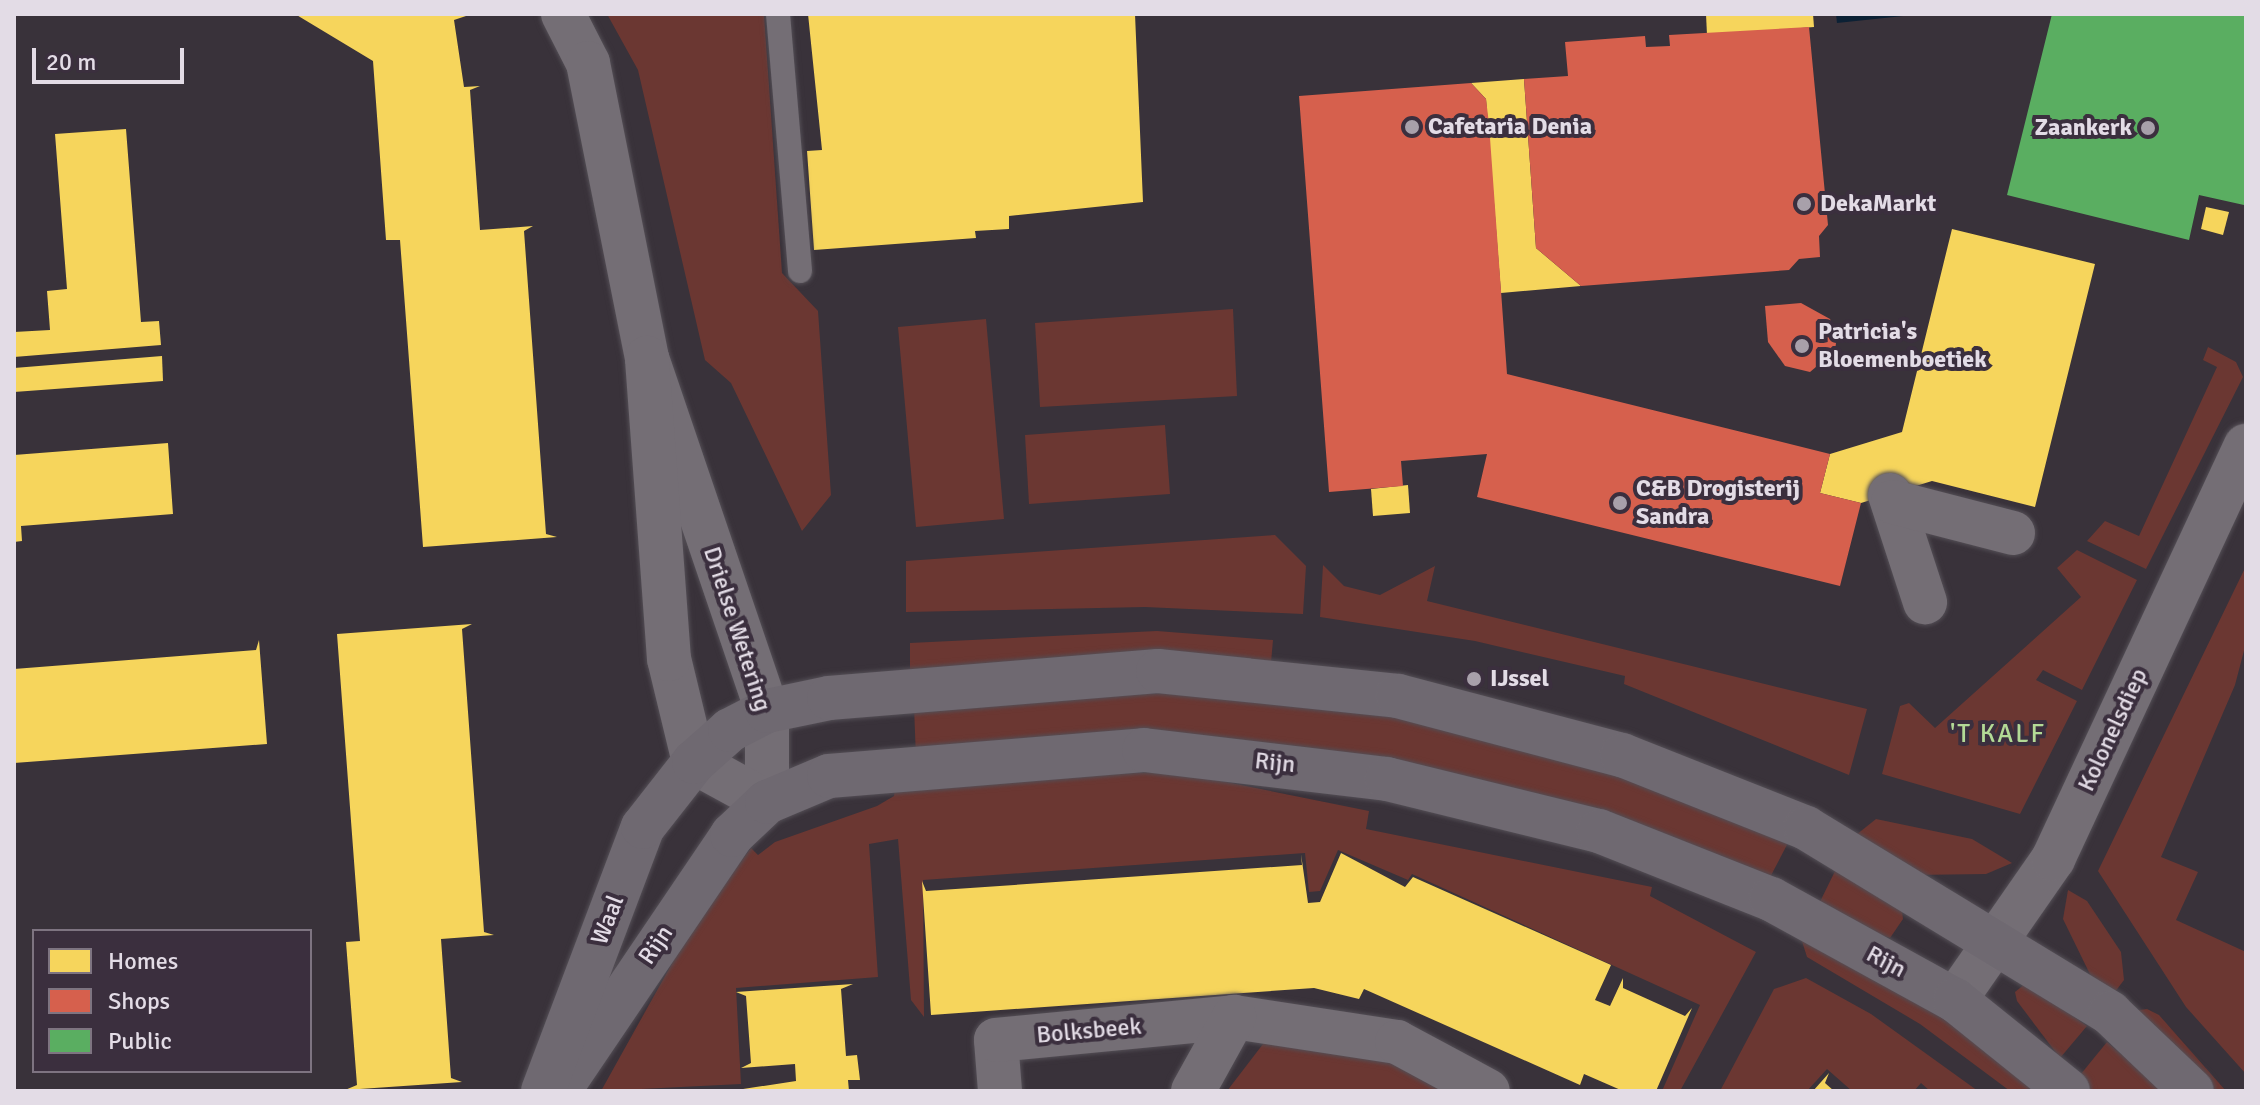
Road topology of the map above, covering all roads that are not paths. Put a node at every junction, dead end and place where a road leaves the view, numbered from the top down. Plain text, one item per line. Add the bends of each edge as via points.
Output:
1 (563, 14) edge
2 (778, 14) edge
3 (800, 271) dead end
4 (647, 358) junction
5 (2246, 446) edge
6 (2013, 533) dead end
7 (1925, 602) dead end
8 (767, 711) junction
9 (694, 762) junction
10 (767, 802) junction
11 (2001, 941) junction
12 (1955, 1000) junction
13 (1234, 1017) junction
14 (543, 1091) edge
15 (559, 1091) edge
16 (1000, 1091) edge
17 (1193, 1091) edge
18 (1488, 1091) edge
19 (2068, 1091) edge
20 (2192, 1091) edge

1 - 4 street, Drielse Wetering via 588,63
2 - 3 lane
4 - 8 street, Drielse Wetering
4 - 9 street, Drielse Wetering via 669,659
5 - 11 street, Kolonelsdiep via 2053,859
6 - 7 street via 1892,498
8 - 9 main road
8 - 10 street, Drielse Wetering
8 - 11 main road via 829,698 1158,671 1398,696 1622,755 1806,828
9 - 10 street
9 - 14 main road, Waal via 643,827
10 - 12 main road, Rijn via 829,776 1144,750 1387,779 1599,831 1771,899
10 - 15 main road, Rijn via 732,835
11 - 12 street, Kolonelsdiep
11 - 20 main road via 2110,1013
12 - 19 main road, Rijn
13 - 16 street, Bolksbeek via 996,1040
13 - 17 street
13 - 18 street, Bolksbeek via 1397,1042

